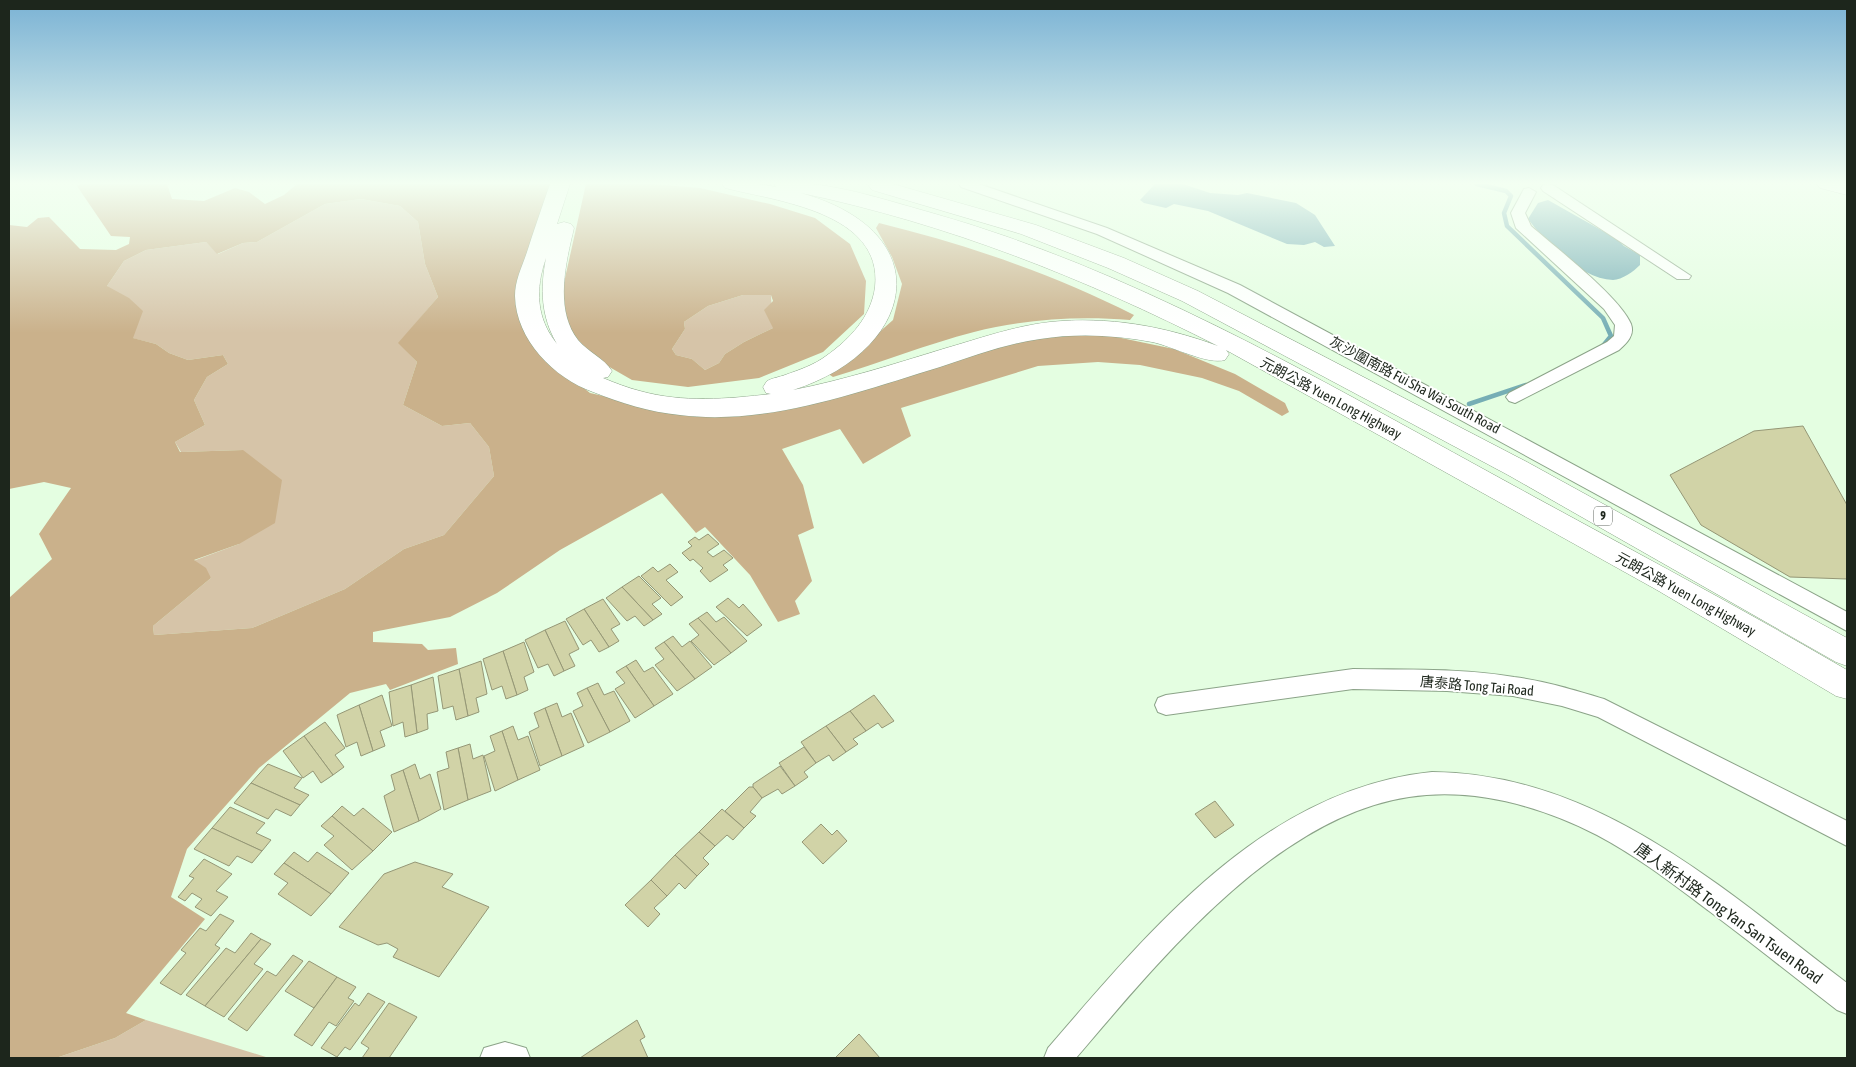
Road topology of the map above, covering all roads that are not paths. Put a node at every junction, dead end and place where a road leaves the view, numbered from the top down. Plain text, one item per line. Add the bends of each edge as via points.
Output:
1 (543, 234) edge
2 (562, 234) edge
3 (865, 234) edge
4 (977, 234) edge
5 (1041, 234) edge
6 (1108, 234) edge
7 (1530, 234) edge
8 (1619, 234) edge
9 (1683, 276) dead end
10 (1515, 397) dead end
11 (1341, 402) junction
12 (1847, 622) edge
13 (1847, 653) edge
14 (1847, 686) edge
15 (1166, 705) dead end
16 (1847, 834) edge
17 (1847, 1000) edge
18 (494, 1058) edge
19 (516, 1058) edge
20 (1058, 1058) edge

1 - 11 main road via 528,279 526,301 531,322 542,343 559,362 582,379 645,402 692,408 760,406 860,382 1009,337 1051,330 1095,328 1140,331 1182,341
2 - 3 main road via 552,281 555,313 567,341 587,363 614,379 652,391 698,397 737,395 804,377 852,348 880,312 887,289 881,252
4 - 11 main road, 元朗公路 Yuen Long Highway / 9 via 1044,258 1186,321
5 - 13 main road, 元朗公路 Yuen Long Highway / 9 via 1191,297 1565,495
6 - 12 street, 灰沙圍南路 Fui Sha Wai South Road via 1234,289
7 - 10 street via 1610,305 1622,325 1622,338 1613,346
8 - 9 street
11 - 14 main road, 元朗公路 Yuen Long Highway / 9
15 - 16 street, 唐泰路 Tong Tai Road via 1353,679 1513,686 1604,709
17 - 20 street, 唐人新村路 Tong Yan San Tsuen Road via 1657,857 1606,828 1527,796 1477,786 1430,784 1384,792 1338,808 1295,831 1244,866 1200,903 1142,961
18 - 19 street

